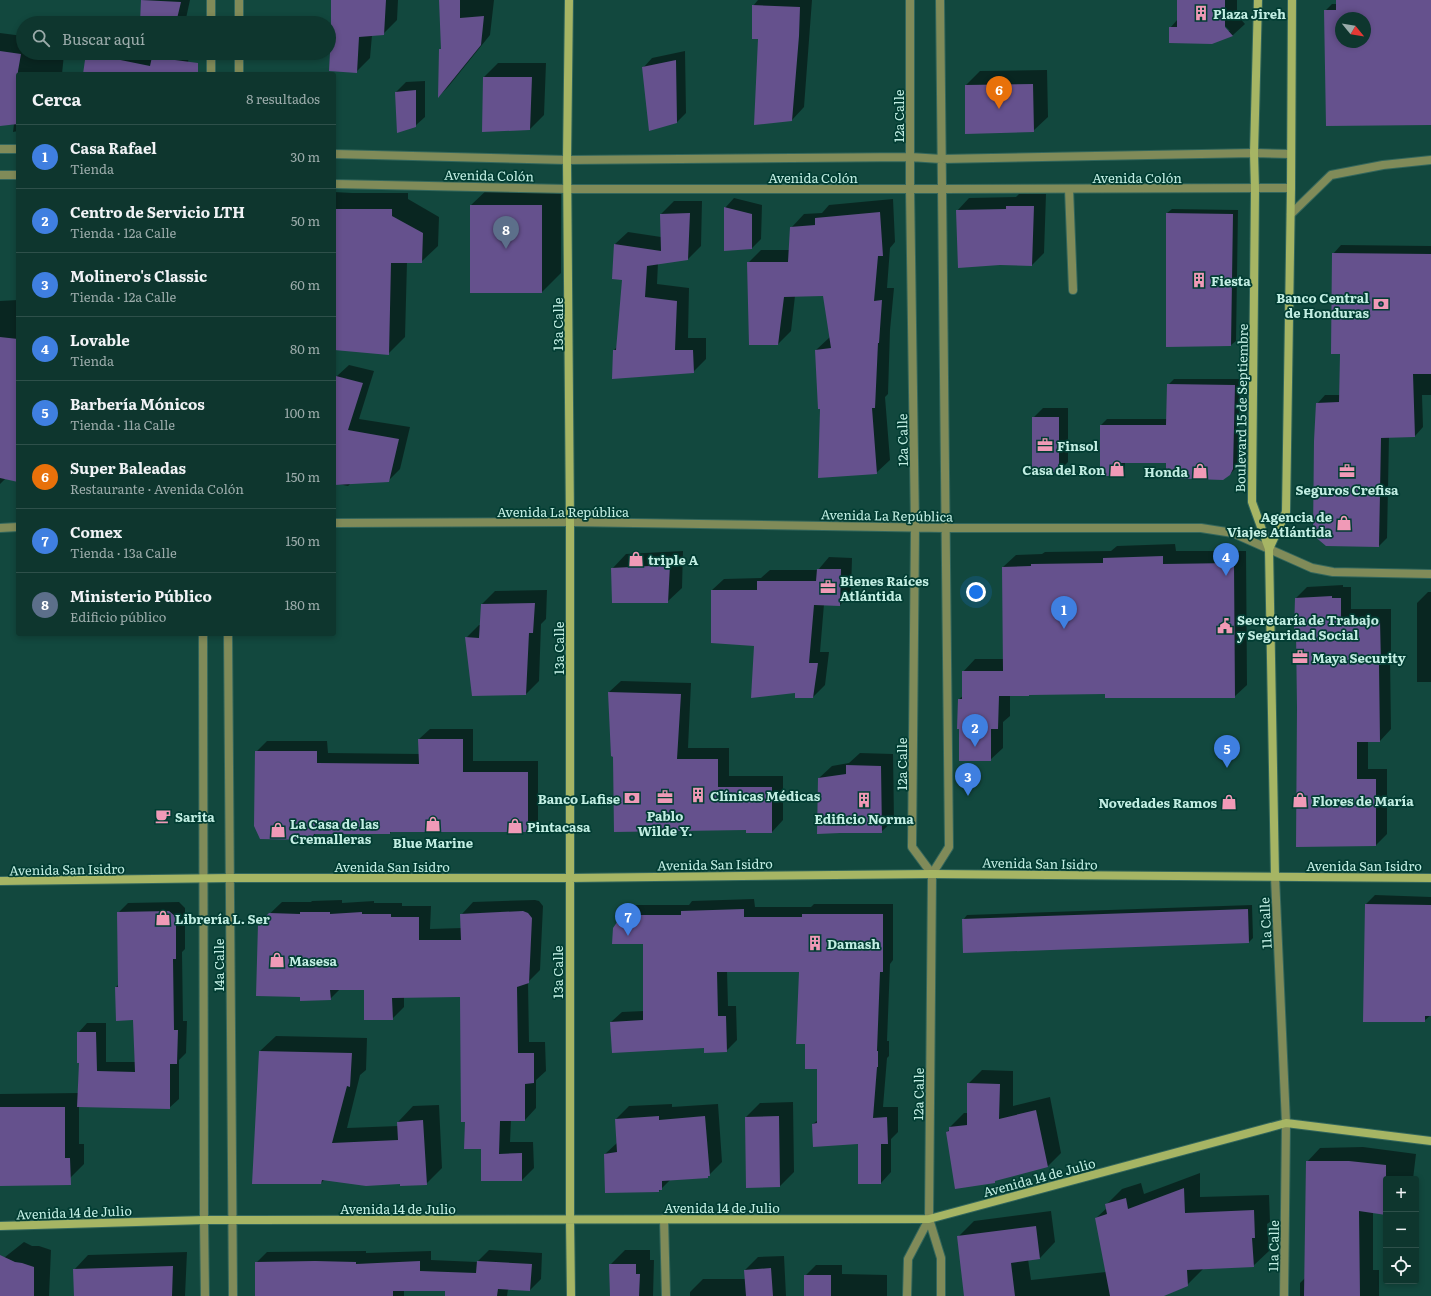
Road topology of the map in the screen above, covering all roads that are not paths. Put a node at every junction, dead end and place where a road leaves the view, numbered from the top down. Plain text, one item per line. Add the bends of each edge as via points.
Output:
1 (211, 0) edge
2 (239, 0) edge
3 (569, 0) edge
4 (910, 0) edge
5 (940, 0) edge
6 (1258, 0) edge
7 (1292, 0) edge
8 (211, 16) edge
9 (239, 16) edge
10 (211, 60) edge
11 (239, 60) edge
12 (211, 72) edge
13 (239, 72) edge
14 (0, 149) edge
15 (16, 149) edge
16 (1254, 153) junction
17 (336, 154) edge
18 (1291, 154) junction
19 (910, 158) junction
20 (941, 159) junction
21 (567, 160) junction
22 (1431, 160) edge
23 (0, 175) edge
24 (16, 175) edge
25 (336, 184) edge
26 (1291, 188) junction
27 (568, 189) junction
28 (910, 189) junction
29 (941, 189) junction
30 (1069, 189) junction
31 (1256, 189) junction
32 (1291, 214) junction
33 (1073, 290) dead end
34 (570, 522) junction
35 (336, 523) edge
36 (16, 527) edge
37 (915, 527) junction
38 (0, 528) edge
39 (945, 528) junction
40 (1269, 549) junction
41 (1431, 574) edge
42 (203, 636) edge
43 (228, 636) edge
44 (932, 874) junction
45 (1274, 877) junction
46 (230, 878) junction
47 (569, 878) junction
48 (1431, 878) edge
49 (203, 879) junction
50 (0, 881) edge
51 (1286, 1123) junction
52 (1431, 1141) edge
53 (570, 1219) junction
54 (929, 1219) junction
55 (204, 1220) junction
56 (664, 1220) junction
57 (232, 1221) junction
58 (0, 1226) edge
59 (205, 1296) edge
60 (233, 1296) edge
61 (571, 1296) edge
62 (666, 1296) edge
63 (908, 1296) edge
64 (941, 1296) edge
65 (1284, 1296) edge

1 - 8 street
2 - 9 street
3 - 21 street, 13a Calle
4 - 19 street, 12a Calle
5 - 20 street
6 - 16 street, Boulevard 15 de Septiembre
7 - 18 street
10 - 12 street
11 - 13 street
14 - 15 street
16 - 18 street, Avenida Colón
16 - 20 street, Avenida Colón
16 - 31 street, Boulevard 15 de Septiembre
17 - 21 street, Avenida Colón
18 - 26 street
19 - 20 street, Avenida Colón
19 - 21 street, Avenida Colón
19 - 28 street, 12a Calle
20 - 29 street
21 - 27 street, 13a Calle
22 - 32 street via 1383,165 1331,175
23 - 24 street
25 - 27 street, Avenida Colón
26 - 31 street, Avenida Colón
26 - 32 street
27 - 28 street, Avenida Colón
27 - 34 street, 13a Calle
28 - 29 street, Avenida Colón
28 - 37 street, 12a Calle
29 - 30 street, Avenida Colón
29 - 39 street
30 - 31 street, Avenida Colón
30 - 33 street
31 - 40 street, Boulevard 15 de Septiembre via 1252,502
32 - 40 street via 1286,512
34 - 35 street, Avenida La República
34 - 37 street, Avenida La República
34 - 47 street, 13a Calle
36 - 38 street
37 - 39 street, Avenida La República
37 - 44 street, 12a Calle via 912,847
39 - 40 street, Avenida La República via 1201,528 1233,532
39 - 44 street via 949,847
40 - 41 street, Avenida La República via 1312,568 1333,572
40 - 45 street, 11a Calle
42 - 49 street, 14a Calle
43 - 46 street, 14a Calle
44 - 45 street, Avenida San Isidro
44 - 47 street, Avenida San Isidro
44 - 54 street, 12a Calle
45 - 48 street, Avenida San Isidro
45 - 51 street, 11a Calle
46 - 47 street, Avenida San Isidro
46 - 49 street, Avenida San Isidro
46 - 57 street, 14a Calle
47 - 53 street, 13a Calle
49 - 50 street, Avenida San Isidro
49 - 55 street, 14a Calle
51 - 52 street, Avenida 14 de Julio
51 - 54 street, Avenida 14 de Julio
51 - 65 street, 11a Calle
53 - 56 street, Avenida 14 de Julio
53 - 57 street, Avenida 14 de Julio
53 - 61 street, 13a Calle
54 - 56 street, Avenida 14 de Julio
54 - 63 street, 12a Calle via 908,1259
54 - 64 street, 12a Calle via 941,1258
55 - 57 street, Avenida 14 de Julio
55 - 58 street, Avenida 14 de Julio
55 - 59 street, 14a Calle
56 - 62 street
57 - 60 street, 14a Calle

